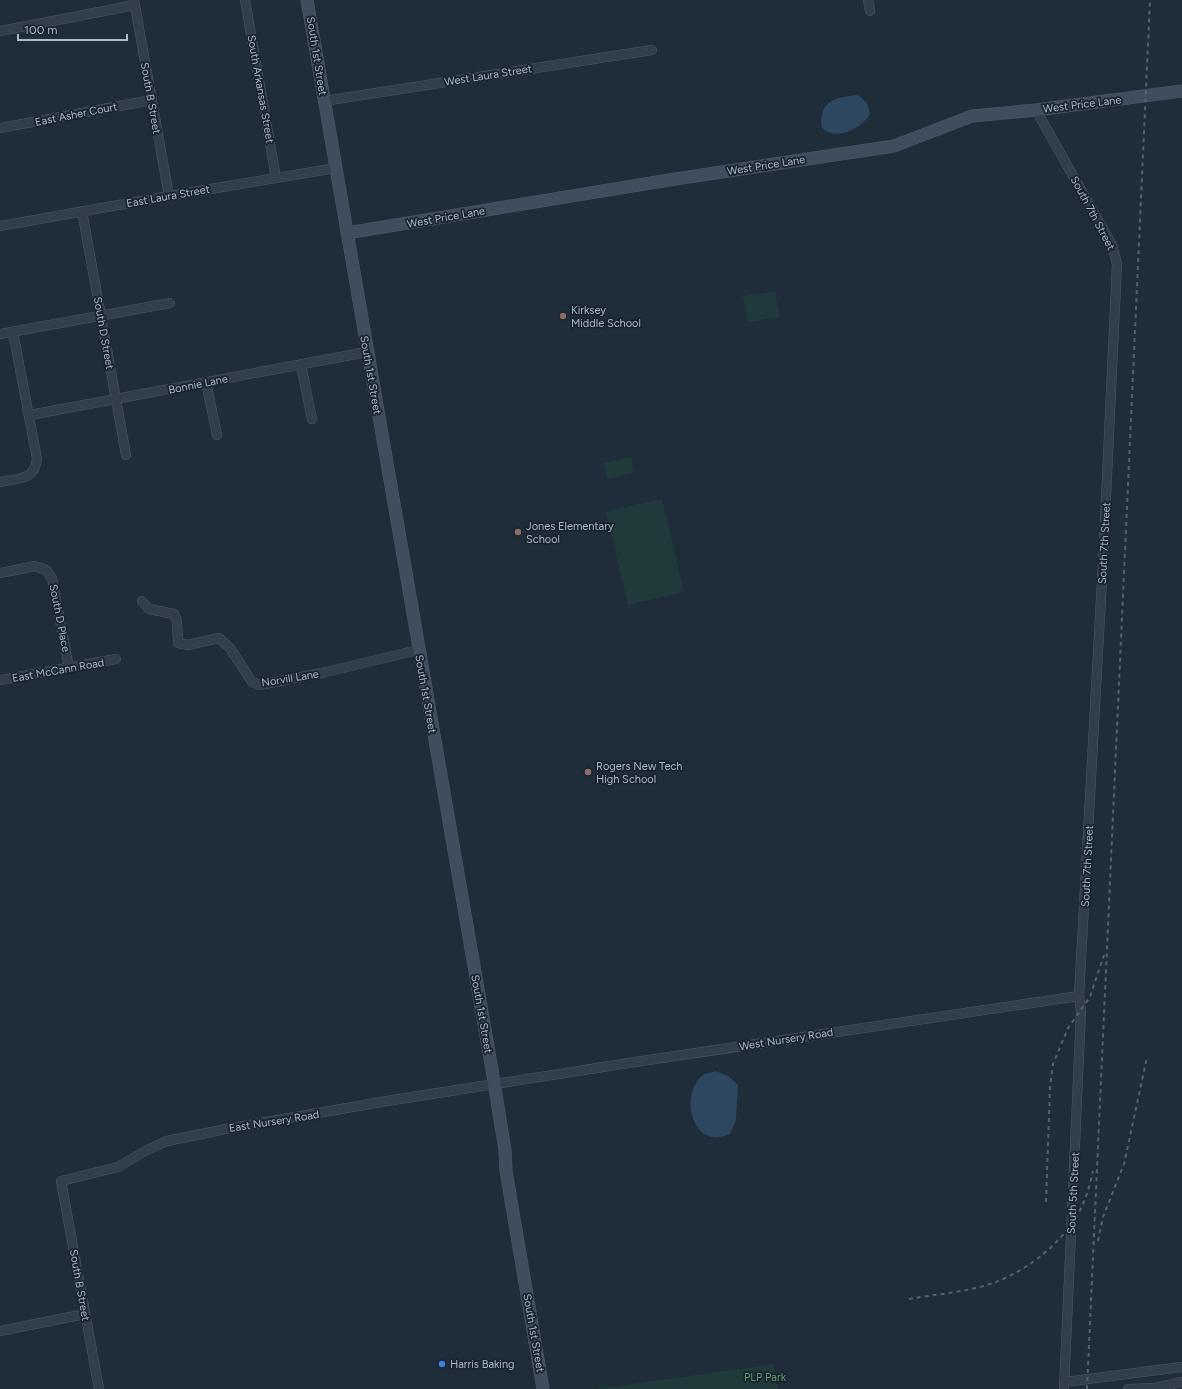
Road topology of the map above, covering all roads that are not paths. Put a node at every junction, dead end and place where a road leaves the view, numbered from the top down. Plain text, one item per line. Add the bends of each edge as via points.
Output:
1 (246, 0) edge
2 (307, 0) edge
3 (868, 0) edge
4 (135, 3) edge
5 (870, 11) dead end
6 (0, 31) edge
7 (652, 50) dead end
8 (1182, 91) edge
9 (152, 100) junction
10 (324, 101) junction
11 (1036, 110) junction
12 (0, 128) edge
13 (336, 168) junction
14 (276, 178) junction
15 (168, 196) junction
16 (82, 212) junction
17 (0, 226) edge
18 (347, 233) junction
19 (170, 303) dead end
20 (101, 315) junction
21 (13, 332) junction
22 (0, 334) edge
23 (367, 352) junction
24 (301, 365) junction
25 (206, 382) junction
26 (116, 399) junction
27 (30, 415) junction
28 (312, 419) dead end
29 (217, 435) dead end
30 (126, 455) dead end
31 (0, 482) edge
32 (0, 573) edge
33 (142, 601) dead end
34 (418, 650) junction
35 (116, 659) dead end
36 (69, 668) junction
37 (0, 680) edge
38 (1079, 996) junction
39 (494, 1086) junction
40 (61, 1181) joint
41 (85, 1314) junction
42 (0, 1331) edge
43 (1182, 1367) edge
44 (1182, 1382) edge
45 (1065, 1386) edge
46 (99, 1389) edge
47 (543, 1389) edge
48 (1128, 1389) edge

1 - 14 street, South Arkansas Street
2 - 10 main road, South 1st Street
3 - 5 street
4 - 6 street
4 - 9 street, South B Street
7 - 10 street, West Laura Street
8 - 11 main road, West Price Lane
9 - 12 street, East Asher Court
9 - 15 street, South B Street
10 - 13 main road, South 1st Street
11 - 18 main road, West Price Lane via 972,116 894,146
11 - 38 street, South 7th Street via 1112,245 1117,264
13 - 14 street, East Laura Street
13 - 18 main road, South 1st Street
14 - 15 street, East Laura Street
15 - 16 street, East Laura Street
16 - 17 street, East Laura Street
16 - 20 street, South D Street
18 - 23 main road, South 1st Street
19 - 20 street
20 - 21 street
20 - 26 street, South D Street
21 - 22 street
21 - 27 street
23 - 24 street, Bonnie Lane
23 - 34 main road, South 1st Street
24 - 25 street, Bonnie Lane
24 - 28 street
25 - 26 street, Bonnie Lane
25 - 29 street
26 - 27 street, Bonnie Lane
26 - 30 street, South D Street
27 - 31 street via 37,459 35,470 29,476
32 - 36 street, South D Place via 35,566 46,570 52,578
33 - 34 street, Norvill Lane via 149,609 174,614 177,621 178,643 188,645 219,638 230,648 252,682 260,685
34 - 39 main road, South 1st Street
35 - 36 street, East McCann Road
36 - 37 street, East McCann Road
38 - 39 street, West Nursery Road
38 - 45 street, South 5th Street via 1082,1011
39 - 40 street, East Nursery Road via 387,1101 167,1141 118,1167
39 - 47 main road, South 1st Street
40 - 41 street, South B Street
41 - 42 street
41 - 46 street, South B Street
43 - 45 street
44 - 48 street via 1155,1388

